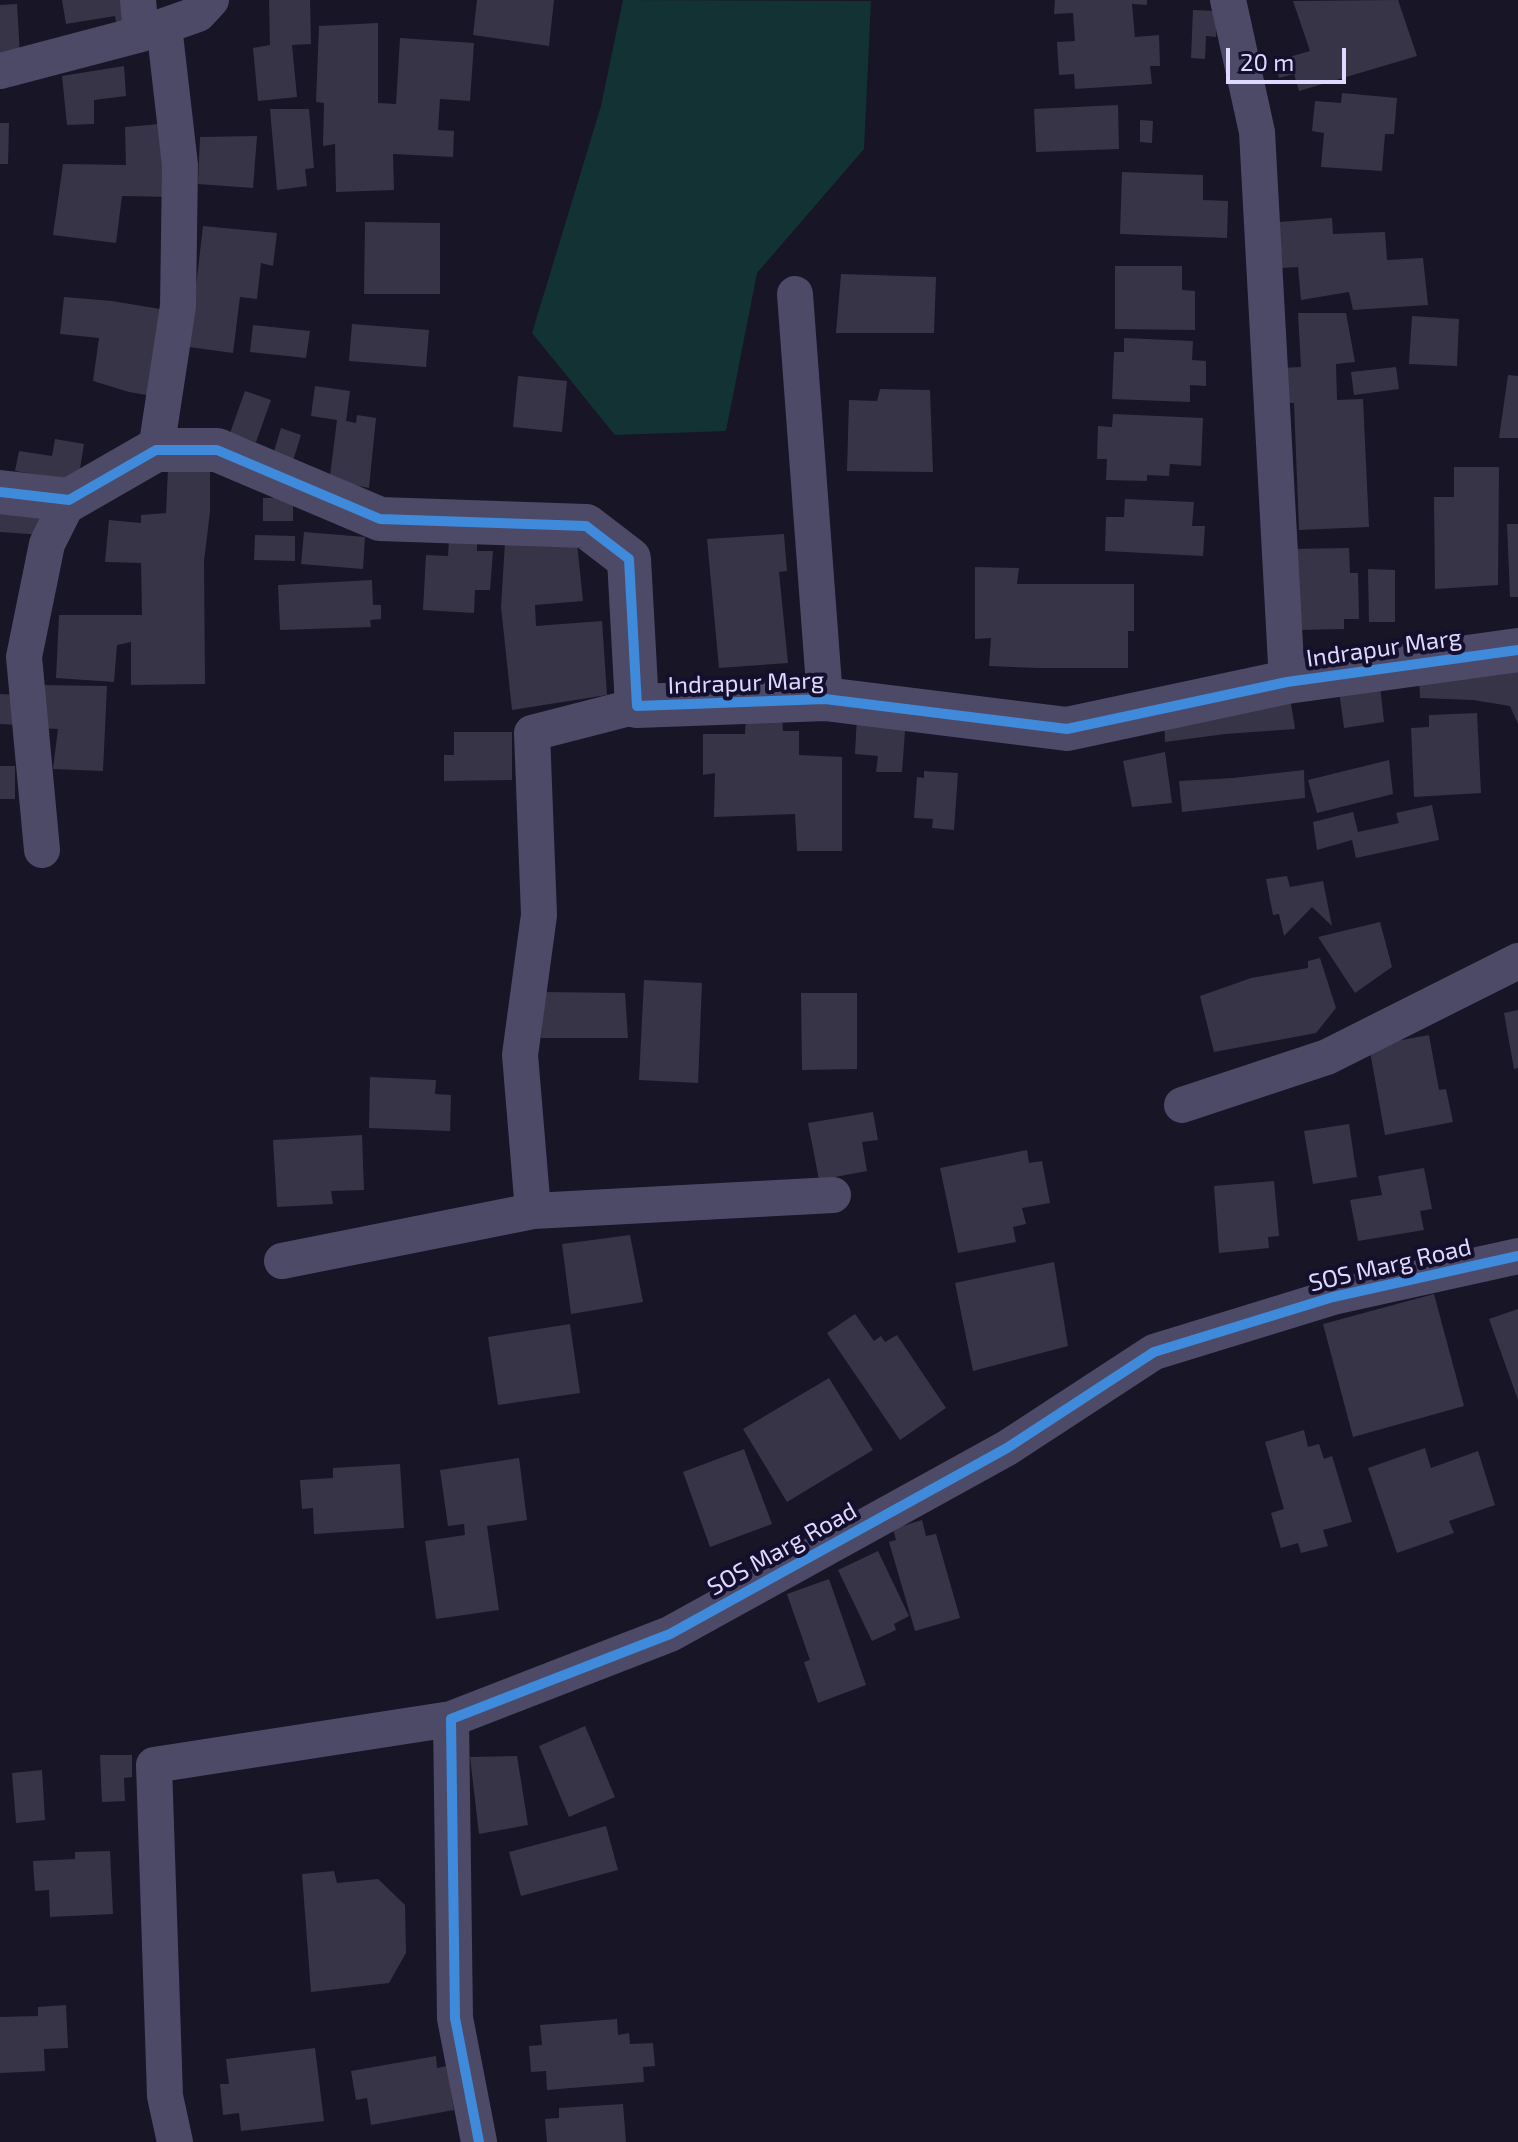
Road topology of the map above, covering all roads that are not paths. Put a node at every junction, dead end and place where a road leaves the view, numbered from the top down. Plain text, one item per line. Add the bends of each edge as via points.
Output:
1 (211, 0) edge
2 (1228, 0) edge
3 (148, 20) edge
4 (0, 71) edge
5 (795, 294) dead end
6 (156, 450) junction
7 (0, 492) edge
8 (69, 500) junction
9 (1518, 650) edge
10 (1287, 682) junction
11 (825, 699) junction
12 (637, 706) junction
13 (42, 850) dead end
14 (1518, 961) edge
15 (1182, 1105) dead end
16 (833, 1195) dead end
17 (533, 1211) junction
18 (1518, 1256) edge
19 (282, 1261) dead end
20 (451, 1719) junction
21 (175, 2142) edge
22 (479, 2142) edge

1 - 3 street via 198,14
2 - 10 street via 1257,132
3 - 4 street
3 - 6 street via 180,165 178,306
5 - 11 street
6 - 8 street, Indrapur Marg
6 - 12 street, Indrapur Marg via 217,450 380,519 586,526 629,559
7 - 8 street
8 - 13 street via 47,544 24,657
9 - 10 street, Indrapur Marg
10 - 11 street, Indrapur Marg via 1067,729
11 - 12 street, Indrapur Marg
12 - 17 street via 532,733 539,915 520,1055
14 - 15 street via 1327,1057
16 - 17 street
17 - 19 street
18 - 20 street, SOS Marg Road via 1333,1297 1154,1352 1007,1448 670,1634
20 - 21 street, SOS Marg Road via 154,1765 165,2096
20 - 22 street via 455,2018

